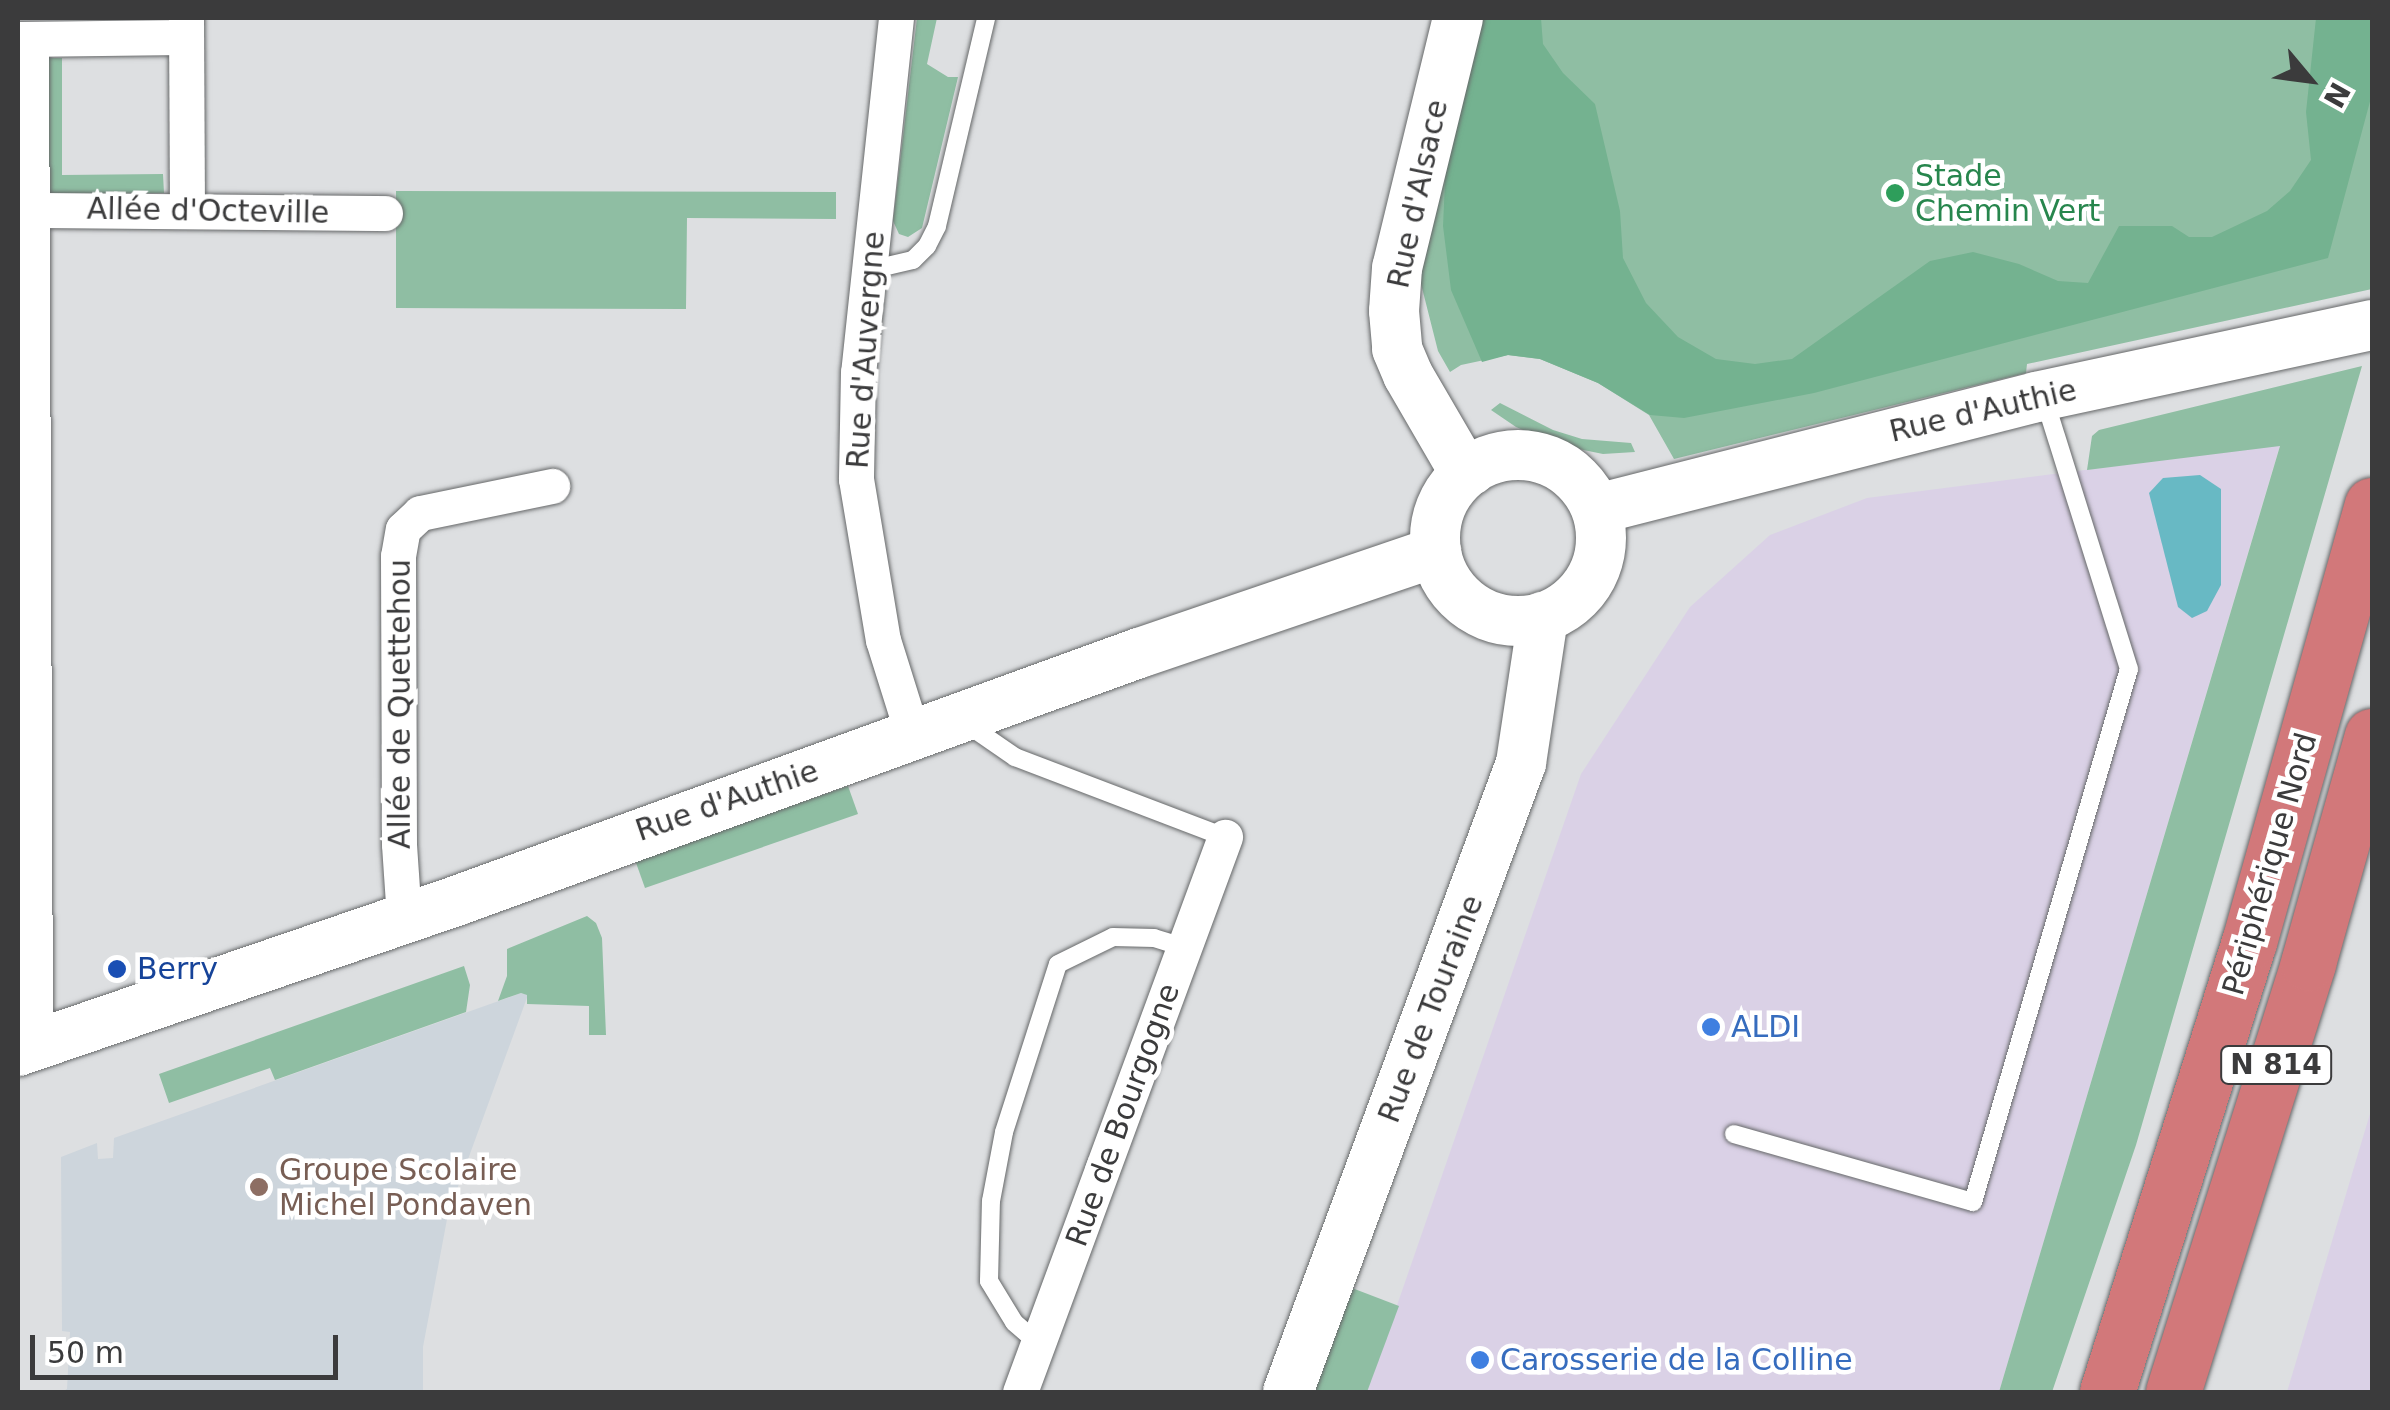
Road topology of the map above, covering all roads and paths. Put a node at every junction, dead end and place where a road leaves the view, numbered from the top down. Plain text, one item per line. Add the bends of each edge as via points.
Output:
1 (896, 18) edge
2 (986, 18) edge
3 (1458, 18) edge
4 (186, 27) edge
5 (24, 39) edge
6 (187, 208) junction
7 (31, 210) junction
8 (385, 213) dead end
9 (870, 270) junction
10 (2372, 325) edge
11 (25, 395) edge
12 (2043, 396) junction
13 (1471, 470) junction
14 (552, 486) dead end
15 (2372, 506) edge
16 (1596, 509) junction
17 (1436, 552) junction
18 (1544, 618) junction
19 (960, 719) junction
20 (914, 736) junction
21 (2372, 736) edge
22 (1226, 837) joint
23 (26, 889) edge
24 (404, 918) junction
25 (1184, 947) junction
26 (26, 1048) edge
27 (1734, 1134) dead end
28 (1039, 1345) junction
29 (1020, 1392) edge
30 (1288, 1392) edge
31 (2107, 1392) edge
32 (2173, 1392) edge

1 - 9 street, Rue d'Auvergne
2 - 9 lane via 928,246 912,260
3 - 13 street, Rue d'Alsace via 1398,268 1394,311 1408,376 1458,461
4 - 5 street
4 - 6 street
5 - 7 street
6 - 7 street, Allée d'Octeville
6 - 8 street, Allée d'Octeville
7 - 11 street
9 - 20 street, Rue d'Auvergne via 858,372 856,478 883,640
10 - 12 street, Rue d'Authie
11 - 23 street
12 - 16 street, Rue d'Authie
12 - 27 lane via 2129,669 1973,1202
13 - 16 street via 1494,458 1544,459 1566,470
13 - 17 street via 1442,506
14 - 24 street, Allée de Quettehou via 420,513 402,530 398,748
15 - 31 highway, Périphérique Nord / N 814 via 2249,942
16 - 18 street via 1600,553 1593,574 1564,608
17 - 18 street via 1444,576 1474,610 1520,622
17 - 19 street, Rue d'Authie
18 - 30 street, Rue de Touraine via 1522,762
19 - 20 street, Rue d'Authie
19 - 22 lane via 1015,757
20 - 24 street, Rue d'Authie
21 - 32 highway, Périphérique Nord / N 814
22 - 25 street, Rue de Bourgogne
23 - 26 street
24 - 26 street, Rue d'Authie
25 - 28 street, Rue de Bourgogne
25 - 28 lane via 1113,937 1058,964 1004,1132 991,1201 989,1281 1014,1322
28 - 29 street, Rue de Bourgogne

